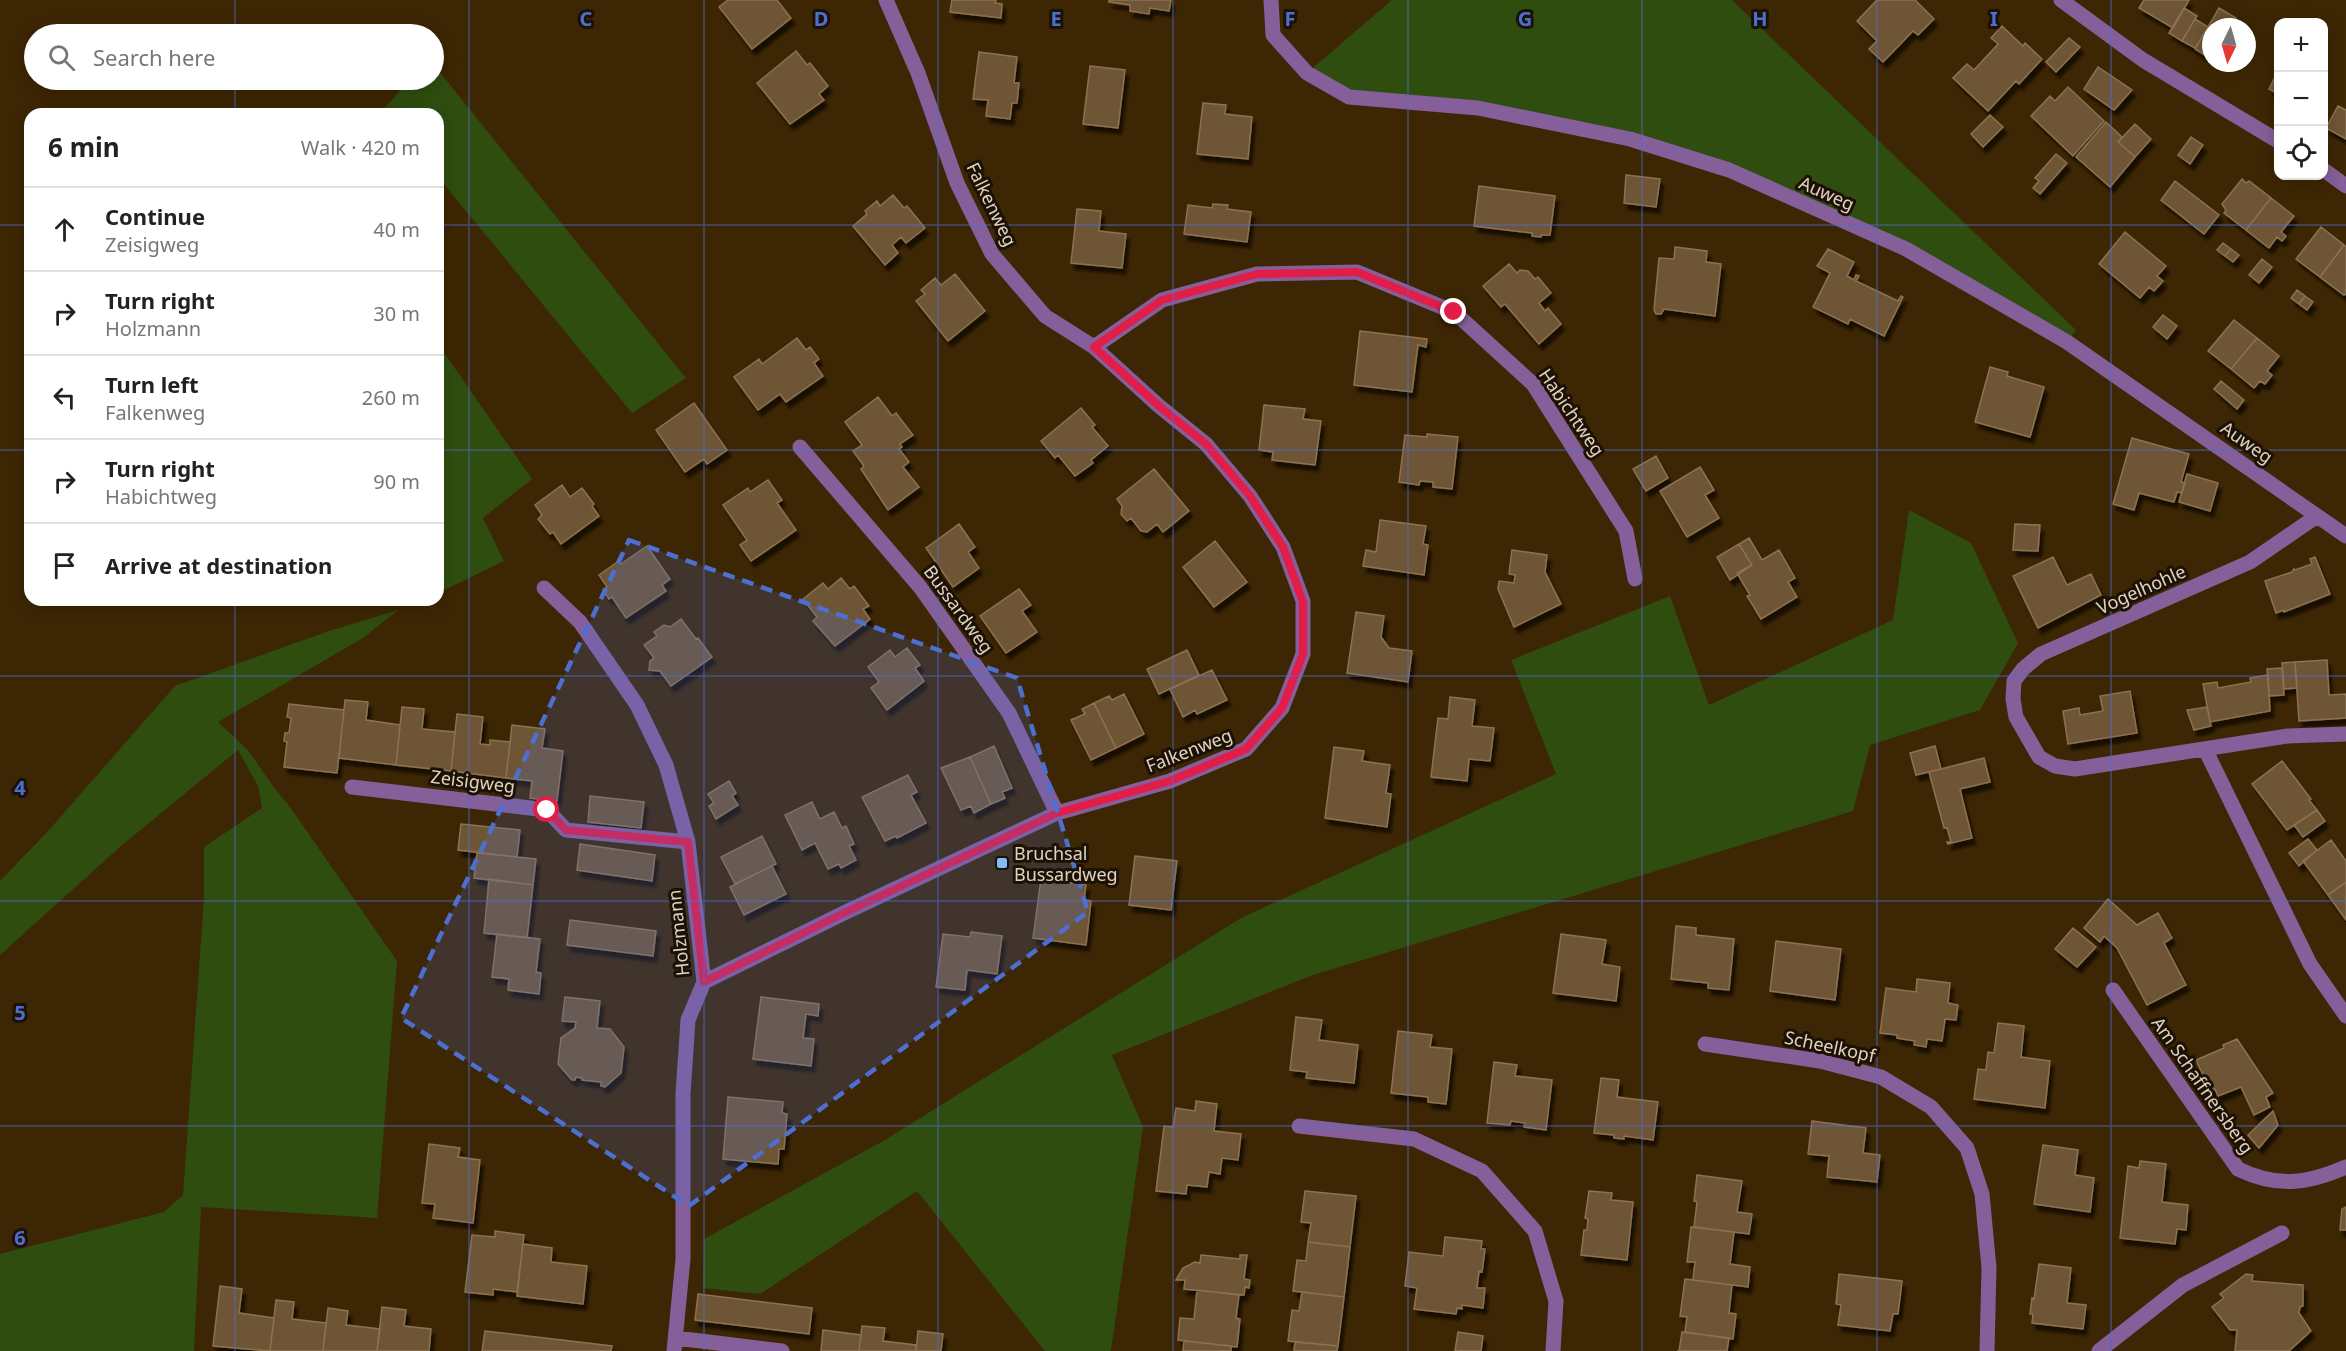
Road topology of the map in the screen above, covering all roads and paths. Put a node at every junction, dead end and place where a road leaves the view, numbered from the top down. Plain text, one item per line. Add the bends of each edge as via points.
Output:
1 (886, 0) edge
2 (1271, 0) edge
3 (2061, 0) edge
4 (2274, 139) edge
5 (2328, 173) edge
6 (2346, 186) edge
7 (1094, 347) junction
8 (800, 447) dead end
9 (2317, 516) junction
10 (2346, 536) edge
11 (1635, 579) dead end
12 (544, 588) dead end
13 (2346, 734) edge
14 (2205, 749) junction
15 (352, 787) dead end
16 (1057, 813) junction
17 (688, 842) junction
18 (704, 982) junction
19 (2113, 990) dead end
20 (2346, 1016) edge
21 (1705, 1044) dead end
22 (1299, 1126) dead end
23 (2346, 1167) edge
24 (2282, 1233) dead end
25 (675, 1345) edge
26 (782, 1351) edge
27 (1552, 1351) edge
28 (1987, 1351) edge
29 (2099, 1351) edge

1 - 7 street, Falkenweg via 918,73 957,183 992,254 1045,316
2 - 9 street, Auweg via 1273,35 1306,73 1349,97 1478,108 1630,139 1729,170 1906,249 2067,342
3 - 4 street via 2143,60
5 - 6 street
7 - 11 street, Habichtweg via 1162,300 1257,274 1357,272 1454,312 1533,384 1626,531
7 - 16 street, Falkenweg via 1206,444 1250,496 1283,547 1303,602 1303,654 1282,708 1246,749 1170,781
8 - 16 street, Bussardweg via 920,587 1003,704
9 - 10 street, Auweg
9 - 14 street, Vogelhohle via 2250,562 2041,654 2014,681 2016,717 2039,757 2055,766 2075,770
12 - 17 street, Holzmann via 580,622 638,705 666,765
13 - 14 street via 2288,736
14 - 20 street via 2310,964
15 - 17 street, Zeisigweg via 547,810 566,830
16 - 18 street, Falkenweg
17 - 18 street, Holzmann
18 - 25 street, Holzmann via 688,1020 683,1094 683,1259
19 - 23 street, Am Schaffnersberg via 2238,1169 2261,1178 2300,1181
21 - 28 street, Scheelkopf via 1820,1060 1881,1077 1931,1107 1967,1148 1982,1194 1989,1268
22 - 27 street via 1414,1139 1482,1171 1535,1231 1556,1301
24 - 29 street via 2183,1285
25 - 26 street

